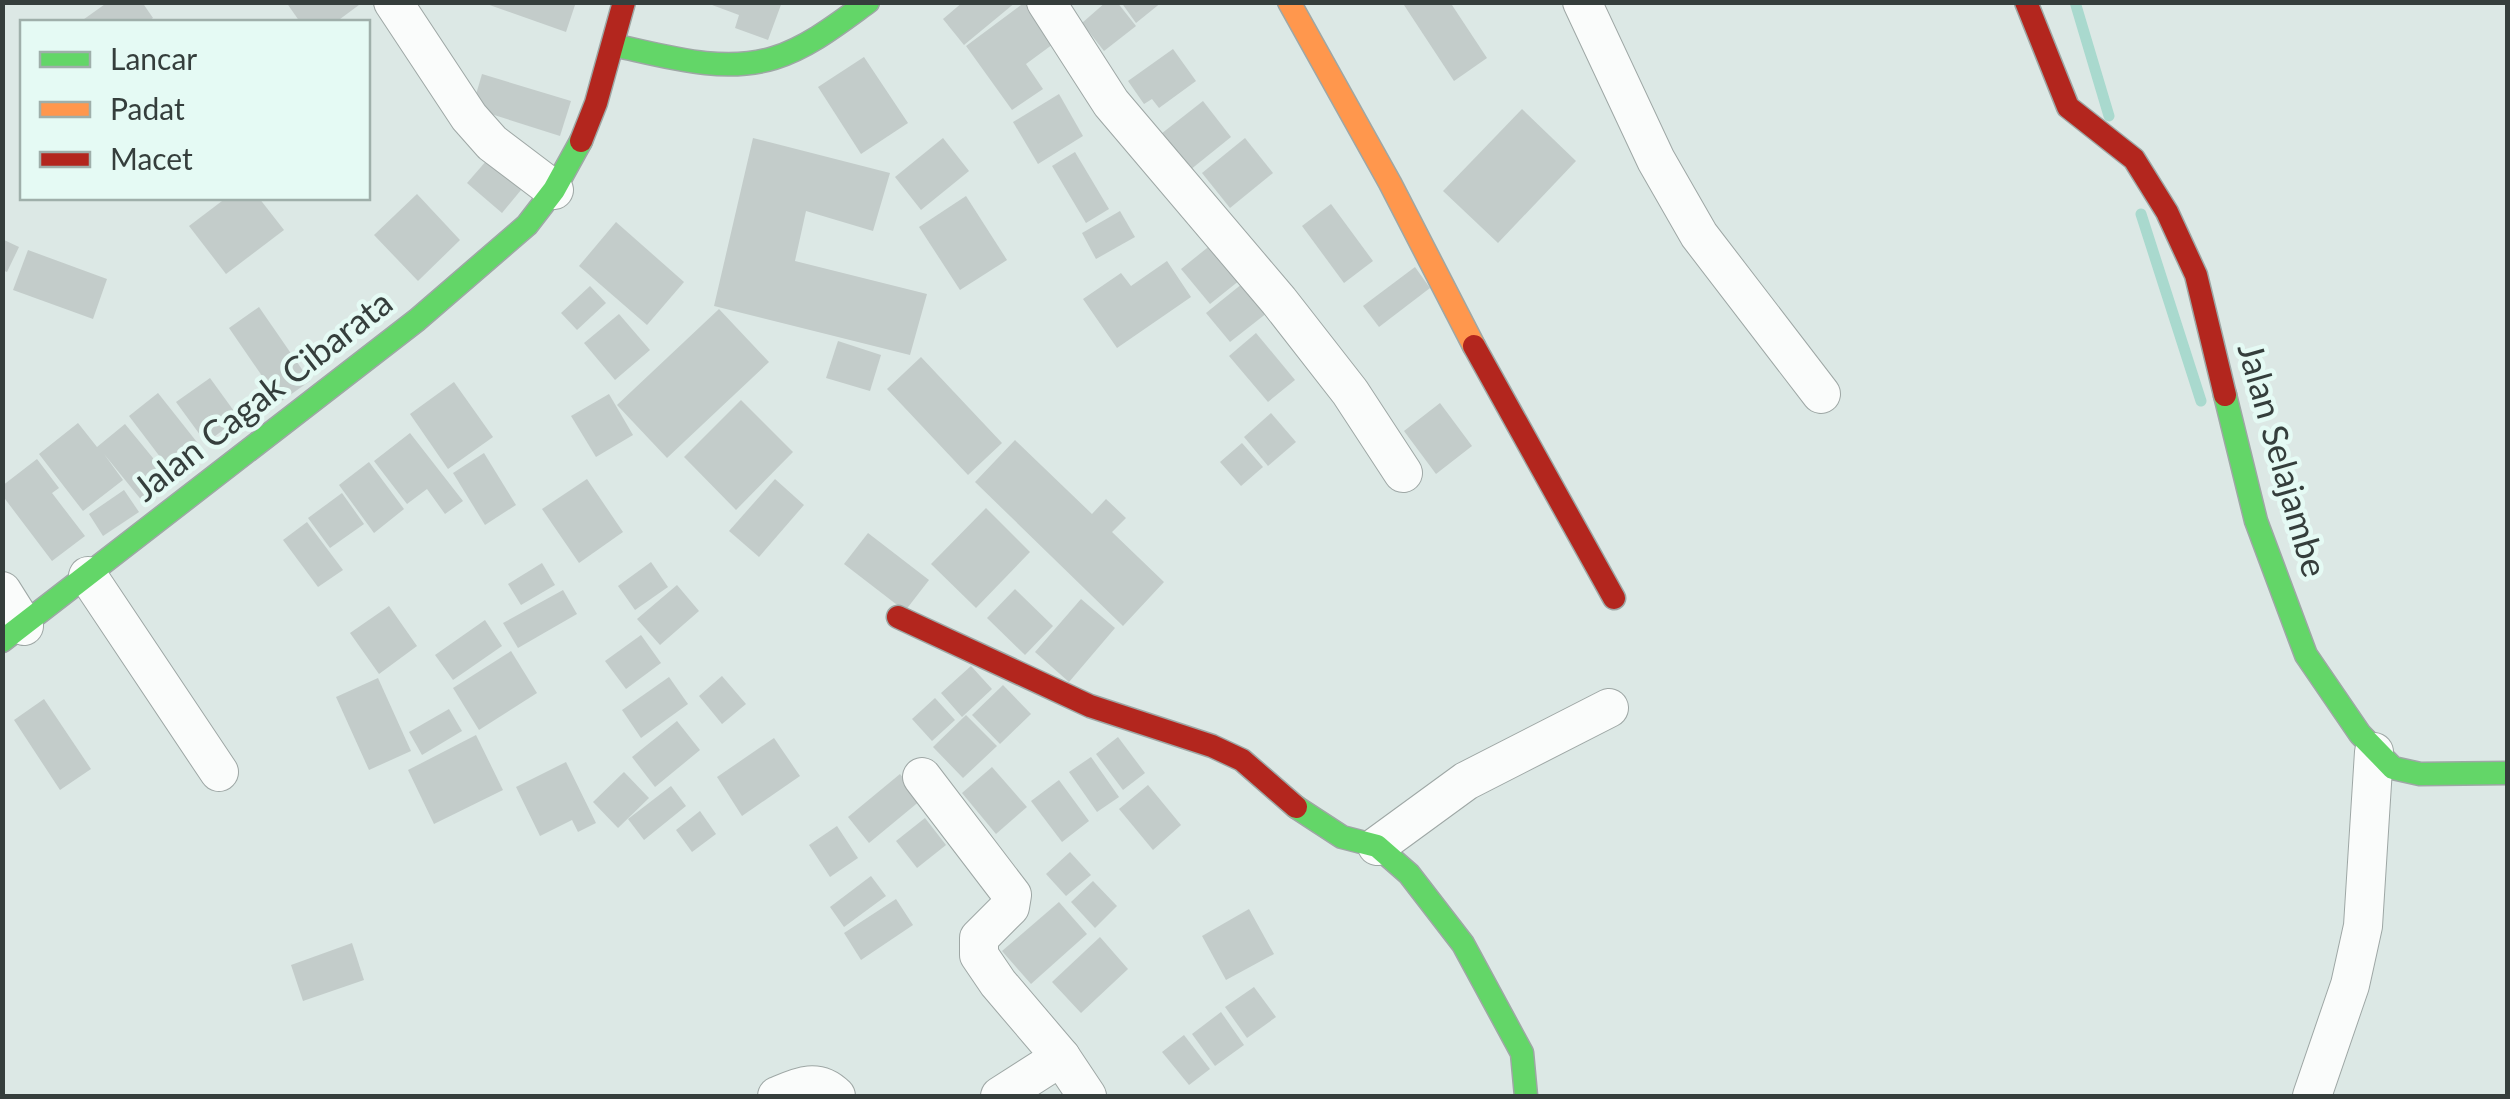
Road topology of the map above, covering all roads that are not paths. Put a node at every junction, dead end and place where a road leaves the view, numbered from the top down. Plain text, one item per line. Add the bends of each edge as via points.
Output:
1 (393, 2) edge
2 (624, 2) edge
3 (868, 2) edge
4 (1046, 2) edge
5 (1289, 2) edge
6 (1582, 2) edge
7 (2026, 2) edge
8 (613, 45) junction
9 (554, 190) junction
10 (1820, 394) dead end
11 (1403, 473) dead end
12 (88, 576) junction
13 (2, 591) edge
14 (1614, 598) dead end
15 (898, 618) dead end
16 (13, 633) edge
17 (1609, 708) dead end
18 (2374, 752) junction
19 (219, 772) dead end
20 (2508, 772) edge
21 (922, 777) dead end
22 (1377, 846) junction
23 (1061, 1058) junction
24 (777, 1096) edge
25 (836, 1096) edge
26 (1000, 1096) edge
27 (1087, 1096) edge
28 (1526, 1096) edge
29 (2312, 1096) edge

1 - 9 street via 469,118
2 - 8 main road, Jalan Cagak Cibarata
3 - 8 main road via 788,52 756,62 705,61
4 - 11 street via 1110,102 1291,316
5 - 14 main road
6 - 10 street via 1656,160 1700,234
7 - 18 main road, Jalan Selajambe via 2068,107 2134,159 2167,212 2196,275 2256,521 2306,655
8 - 9 main road, Jalan Cagak Cibarata via 596,103
9 - 12 main road, Jalan Cagak Cibarata via 527,225 417,320
12 - 16 main road, Jalan Cagak Cibarata
12 - 19 street
13 - 16 street
15 - 22 main road via 1090,706 1242,760 1326,827
17 - 22 street via 1466,781
18 - 20 main road, Jalan Selajambe via 2403,772
18 - 29 street via 2363,926
21 - 23 street via 1012,894 1010,907 978,938 979,955
22 - 28 main road via 1409,874 1462,944 1522,1052
23 - 26 street
23 - 27 street
24 - 25 street via 810,1084

